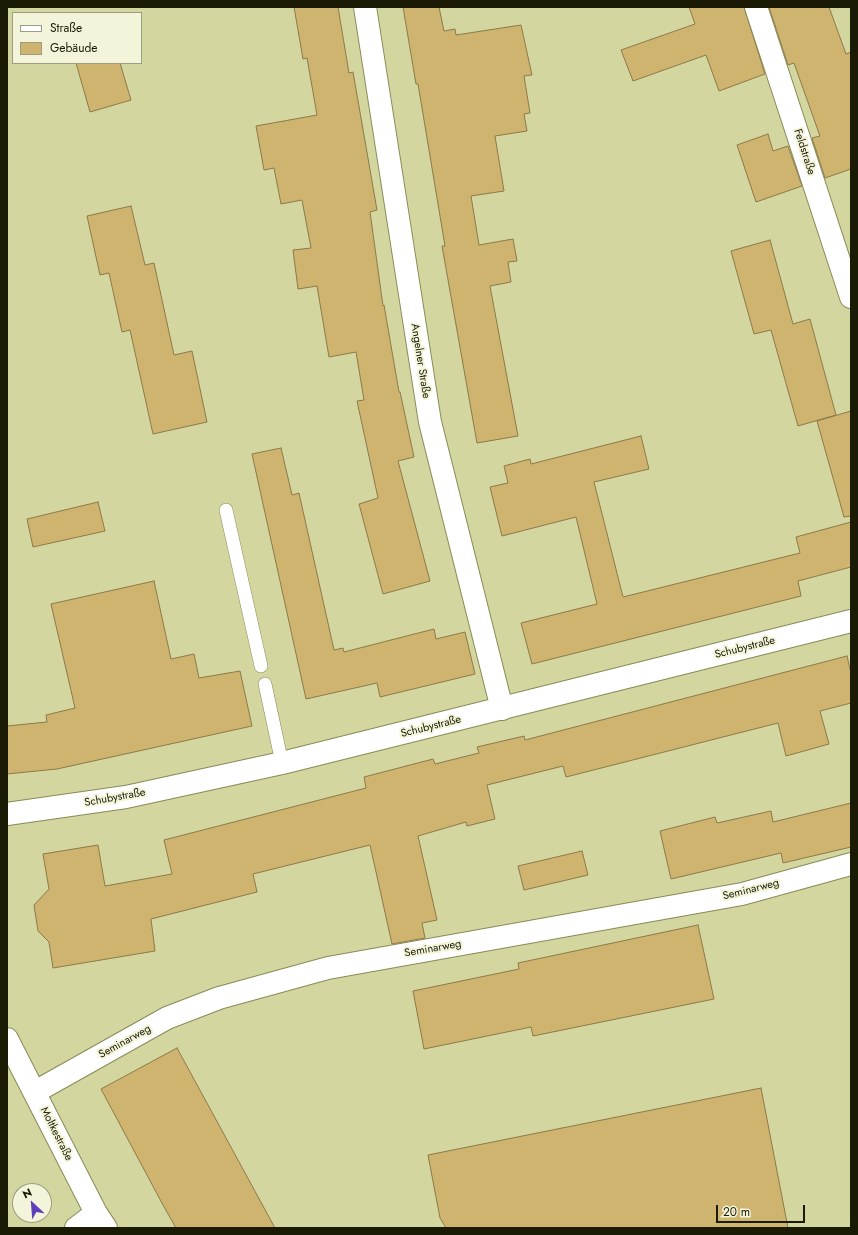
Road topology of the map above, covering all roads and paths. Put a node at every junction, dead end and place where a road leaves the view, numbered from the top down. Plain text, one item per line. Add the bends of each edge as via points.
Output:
1 (365, 7) edge
2 (756, 7) edge
3 (851, 297) edge
4 (226, 510) dead end
5 (851, 621) edge
6 (261, 666) dead end
7 (265, 684) dead end
8 (502, 709) junction
9 (282, 763) junction
10 (7, 814) edge
11 (851, 864) edge
12 (7, 1039) edge
13 (35, 1092) junction
14 (101, 1221) edge
15 (76, 1228) edge

1 - 8 street, Angelner Straße via 430,422
2 - 3 street, Feldstraße
4 - 6 lane
5 - 8 street, Schubystraße
7 - 9 lane
8 - 9 street, Schubystraße
9 - 10 street, Schubystraße via 126,797
11 - 13 street, Seminarweg via 742,894 328,968 219,998 167,1018
12 - 13 street, Moltkestraße
13 - 14 street, Moltkestraße
14 - 15 street

